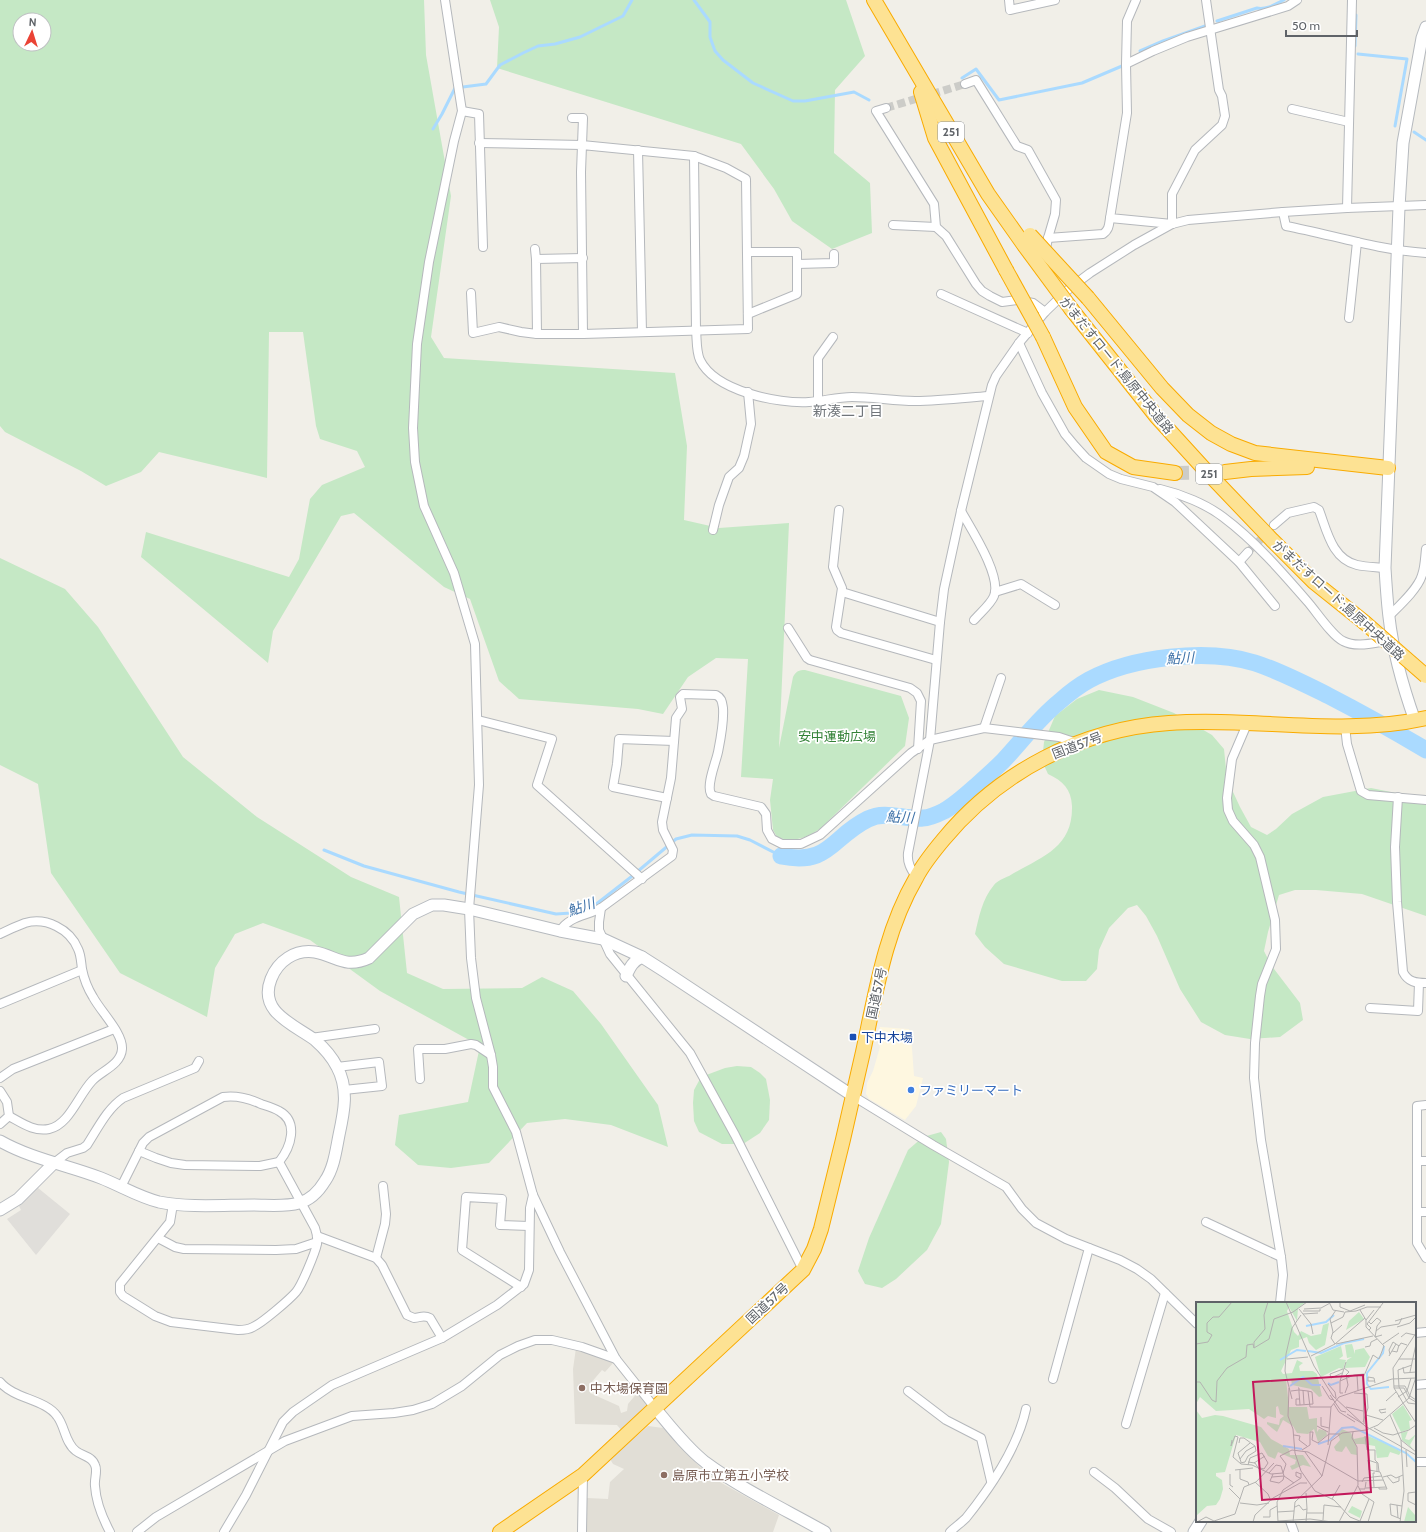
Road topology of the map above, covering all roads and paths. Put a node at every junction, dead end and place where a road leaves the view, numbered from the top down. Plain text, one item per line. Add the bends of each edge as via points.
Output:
1 (445, 0) edge
2 (874, 0) edge
3 (1009, 0) edge
4 (1055, 0) edge
5 (1136, 0) edge
6 (1206, 0) edge
7 (1297, 0) edge
8 (1352, 0) edge
9 (1426, 27) edge
10 (1210, 30) junction
11 (1126, 64) junction
12 (914, 69) junction
13 (966, 84) tunnel mouth
14 (886, 108) dead end
15 (1292, 109) dead end
16 (462, 111) junction
17 (572, 118) dead end
18 (1349, 122) junction
19 (479, 143) junction
20 (582, 145) junction
21 (638, 150) junction
22 (694, 156) junction
23 (1426, 205) edge
24 (1398, 207) junction
25 (1347, 208) junction
26 (1283, 212) junction
27 (1110, 218) junction
28 (1172, 224) junction
29 (893, 225) dead end
30 (936, 226) junction
31 (1048, 238) junction
32 (1027, 240) junction
33 (1357, 242) junction
34 (484, 247) dead end
35 (535, 249) dead end
36 (1397, 251) junction
37 (747, 252) junction
38 (834, 254) dead end
39 (1426, 254) edge
40 (583, 258) junction
41 (536, 259) junction
42 (797, 264) junction
43 (1070, 288) junction
44 (471, 293) dead end
45 (941, 294) dead end
46 (1045, 312) junction
47 (748, 314) junction
48 (1350, 318) dead end
49 (696, 330) junction
50 (642, 332) junction
51 (1028, 333) junction
52 (537, 334) junction
53 (583, 334) junction
54 (833, 338) dead end
55 (1019, 343) junction
56 (748, 392) junction
57 (988, 396) junction
58 (818, 400) junction
59 (1368, 466) junction
60 (1388, 468) junction
61 (1225, 472) tunnel mouth
62 (1175, 474) tunnel mouth
63 (1153, 487) junction
64 (838, 510) dead end
65 (960, 511) junction
66 (1274, 525) tunnel mouth
67 (714, 530) dead end
68 (1426, 550) edge
69 (1248, 552) tunnel mouth
70 (1239, 562) junction
71 (1385, 568) junction
72 (842, 592) junction
73 (995, 592) junction
74 (1055, 605) dead end
75 (1276, 606) dead end
76 (1388, 616) junction
77 (974, 620) dead end
78 (940, 622) junction
79 (788, 628) dead end
80 (1392, 640) junction
81 (936, 660) junction
82 (1426, 676) edge
83 (1001, 678) dead end
84 (478, 720) junction
85 (1421, 720) edge
86 (1247, 724) junction
87 (1345, 726) junction
88 (984, 728) junction
89 (930, 740) junction
90 (674, 741) junction
91 (1077, 743) junction
92 (918, 749) junction
93 (1398, 797) junction
94 (667, 798) junction
95 (1426, 800) edge
96 (638, 875) junction
97 (916, 877) junction
98 (470, 904) junction
99 (602, 908) junction
100 (560, 931) junction
101 (0, 934) edge
102 (603, 939) junction
103 (642, 957) junction
104 (82, 970) junction
105 (626, 976) junction
106 (1422, 983) edge
107 (0, 1004) edge
108 (1370, 1008) dead end
109 (114, 1029) junction
110 (375, 1029) dead end
111 (311, 1038) junction
112 (491, 1055) junction
113 (199, 1060) dead end
114 (337, 1067) junction
115 (0, 1078) edge
116 (420, 1079) dead end
117 (344, 1090) junction
118 (0, 1091) edge
119 (853, 1096) junction
120 (1426, 1105) edge
121 (10, 1116) junction
122 (0, 1124) edge
123 (0, 1141) edge
124 (139, 1151) junction
125 (1422, 1161) edge
126 (280, 1162) junction
127 (54, 1163) junction
128 (382, 1186) dead end
129 (121, 1187) junction
130 (533, 1195) junction
131 (300, 1203) junction
132 (173, 1204) junction
133 (0, 1210) edge
134 (1422, 1212) edge
135 (1206, 1222) dead end
136 (529, 1226) junction
137 (158, 1238) junction
138 (317, 1239) junction
139 (1089, 1248) junction
140 (1281, 1257) junction
141 (376, 1258) junction
142 (1426, 1258) edge
143 (803, 1270) junction
144 (521, 1287) junction
145 (1165, 1293) junction
146 (1280, 1302) edge
147 (1196, 1323) edge
148 (1426, 1332) edge
149 (1416, 1333) edge
150 (442, 1338) junction
151 (616, 1359) junction
152 (1053, 1379) dead end
153 (0, 1382) edge
154 (1426, 1384) edge
155 (1416, 1385) edge
156 (908, 1391) dead end
157 (655, 1408) junction
158 (1026, 1409) dead end
159 (1126, 1424) dead end
160 (269, 1450) junction
161 (1094, 1472) dead end
162 (583, 1475) junction
163 (991, 1481) junction
164 (1200, 1522) edge
165 (1290, 1522) edge
166 (110, 1532) edge
167 (137, 1532) edge
168 (224, 1532) edge
169 (500, 1532) edge
170 (582, 1532) edge
171 (825, 1532) edge
172 (950, 1532) edge
173 (1171, 1532) edge
174 (1194, 1532) edge
175 (1294, 1532) edge

1 - 16 street
2 - 12 highway, がまだすロード;島原中央道路 / 251
3 - 4 street via 1010,10
5 - 11 street via 1127,21
6 - 10 street
7 - 10 street via 1288,6
8 - 18 street
9 - 24 street via 1403,143
10 - 11 street via 1187,37
10 - 28 street via 1225,116 1222,125 1195,150 1172,194
11 - 27 street via 1127,114
12 - 32 highway, がまだすロード;島原中央道路 / 251 via 988,194
12 - 62 highway, bridge via 936,138 1043,337 1075,408 1106,452 1133,467
13 - 31 street via 976,80 1017,146 1028,150 1054,194 1056,207
14 - 30 street via 876,111 934,204
15 - 18 street
16 - 19 street via 479,114
16 - 84 street via 429,262 418,344 412,428 415,462 424,506 454,573 475,644
17 - 20 street via 583,118
18 - 25 street
19 - 20 street
19 - 34 street
20 - 21 street
20 - 40 street
21 - 22 street
21 - 50 street
22 - 37 street via 746,179
22 - 49 street
23 - 24 street
24 - 25 street
24 - 36 street
25 - 26 street
26 - 28 street via 1188,220
26 - 33 street via 1286,226
27 - 28 street
27 - 31 street via 1107,232 1103,234
28 - 43 street via 1090,272
29 - 30 street
30 - 46 street via 946,236 982,291 1002,302 1017,300 1033,303
31 - 43 street via 1045,257
32 - 59 highway, bridge via 1088,298 1162,388 1188,415 1211,433 1255,453
32 - 82 highway, がまだすロード;島原中央道路 / 251, bridge via 1072,310 1156,416 1207,472 1309,576
33 - 36 street
33 - 48 street
35 - 41 street
36 - 39 street
36 - 60 street
37 - 42 street via 797,252
37 - 47 street
38 - 42 street via 834,264
40 - 41 street
40 - 53 street
41 - 52 street
42 - 47 street via 797,294
43 - 46 street
44 - 52 street via 473,333 498,327
45 - 51 street
46 - 51 street
47 - 49 street via 748,329
49 - 50 street
49 - 56 street via 700,359 706,369 729,386
50 - 53 street
51 - 55 street
52 - 53 street
54 - 58 street via 818,358
55 - 57 street via 996,376
55 - 63 street via 1042,393 1074,446 1109,474
56 - 58 street via 781,400
56 - 67 street via 751,424 744,456 739,468 729,477
57 - 58 street via 915,401 840,397
57 - 65 street
59 - 60 highway
59 - 61 highway via 1282,467
60 - 71 street
63 - 70 street via 1175,502
63 - 80 street via 1183,495 1222,516 1281,570 1333,634 1342,641 1354,644
64 - 72 street via 834,567 842,585
65 - 73 street via 992,570
65 - 78 street
66 - 71 street via 1288,513 1314,507 1319,510 1334,549 1339,555 1358,566
68 - 76 street via 1422,575 1418,583
69 - 70 street
70 - 75 street
71 - 76 street
72 - 78 street
72 - 81 street via 836,627 839,631
73 - 74 street via 1021,584
73 - 77 street via 994,597
76 - 80 street
78 - 81 street
79 - 92 street via 810,660 917,692 921,701
80 - 85 street via 1402,682
81 - 89 street
83 - 88 street
84 - 96 street via 552,739 537,785
84 - 98 street via 479,785
85 - 87 highway, 国道57号 via 1373,726
86 - 87 highway, 国道57号
86 - 91 highway, 国道57号 via 1168,723 1114,732
86 - 140 street via 1232,759 1228,810 1233,821 1254,845 1260,857 1275,920 1276,949 1260,996 1254,1078 1261,1140
87 - 93 street via 1347,744 1361,791
88 - 89 street
88 - 91 street via 1028,732
89 - 92 street
89 - 97 street via 908,860 909,867
90 - 92 street via 676,718 682,709 682,694 719,697 722,701 723,724 709,791 714,796 760,808 766,814 767,830 772,839 792,845 820,836
90 - 94 street
90 - 94 street via 619,739 613,780 613,787
91 - 97 highway, 国道57号 via 1028,766 999,786 953,828
93 - 95 street
93 - 106 street via 1395,847 1403,972 1408,980
94 - 96 street via 662,826 673,850 672,856
96 - 99 street
97 - 119 highway, 国道57号 via 892,929 884,955
98 - 100 street
98 - 111 street via 432,905 419,910 374,955 363,961 341,962 321,954 307,952 292,955 282,962 271,981 268,995 272,1008
98 - 112 street via 471,958 476,998
99 - 100 street via 570,920
99 - 102 street via 599,922
100 - 102 street
101 - 104 street via 26,923 41,922 55,926 74,942 80,955
102 - 103 street
102 - 105 street
103 - 105 street via 635,960
103 - 119 street
104 - 107 street
104 - 109 street via 93,998
105 - 143 street via 690,1053 736,1135
106 - 108 street via 1418,1011
109 - 115 street via 13,1069
109 - 121 street via 121,1041 122,1053 91,1082 62,1124 50,1129 36,1130
110 - 111 street
111 - 114 street via 325,1050
112 - 116 street via 471,1044 445,1049 418,1049
112 - 130 street via 493,1087 516,1132
113 - 127 street via 194,1068 117,1102 87,1145 67,1153
114 - 117 street
114 - 117 street via 380,1062 382,1086
117 - 131 street via 345,1103 332,1166 316,1193
118 - 121 street via 7,1102
119 - 139 street via 1006,1187 1036,1223
119 - 143 highway, 国道57号 via 822,1229
120 - 125 street via 1417,1106
121 - 122 street
123 - 127 street
124 - 126 street via 171,1163 185,1165 260,1166
124 - 126 street via 143,1143 155,1133 222,1097 239,1096 278,1110 290,1122 290,1144
124 - 129 street
125 - 134 street
126 - 131 street
127 - 129 street
127 - 133 street via 18,1199
128 - 141 street via 386,1214
129 - 132 street via 145,1198
130 - 136 street
130 - 151 street
131 - 132 street
131 - 138 street via 315,1228
132 - 137 street via 170,1222
134 - 142 street via 1417,1243
135 - 140 street
136 - 144 street via 529,1270 527,1280
136 - 144 street via 500,1225 502,1198 466,1197 462,1250
137 - 138 street via 184,1249 276,1250 296,1248
137 - 138 street via 120,1284 123,1296 155,1316 171,1322 238,1330 254,1327 296,1292
138 - 141 street
139 - 145 street via 1137,1269
139 - 152 street
140 - 146 street via 1283,1275
141 - 150 street via 407,1314 414,1318 430,1318
143 - 157 highway, 国道57号
144 - 150 street via 497,1305
145 - 147 street
145 - 159 street
148 - 149 street
150 - 160 street via 332,1385 287,1417
151 - 157 street
151 - 160 street via 582,1347 552,1340 535,1340 500,1355 462,1386 432,1404 394,1413 352,1416 285,1441
153 - 166 street via 12,1392 58,1416 70,1444 94,1462 97,1506
154 - 155 street
156 - 163 street via 946,1420 981,1438
157 - 162 highway, 国道57号
157 - 171 street via 677,1435 705,1461 734,1481
158 - 163 street via 1014,1445
160 - 167 street via 156,1517
160 - 168 street
161 - 173 street via 1148,1518
162 - 169 highway, 国道57号
162 - 170 street
163 - 172 street via 965,1519
164 - 174 street
165 - 175 street

